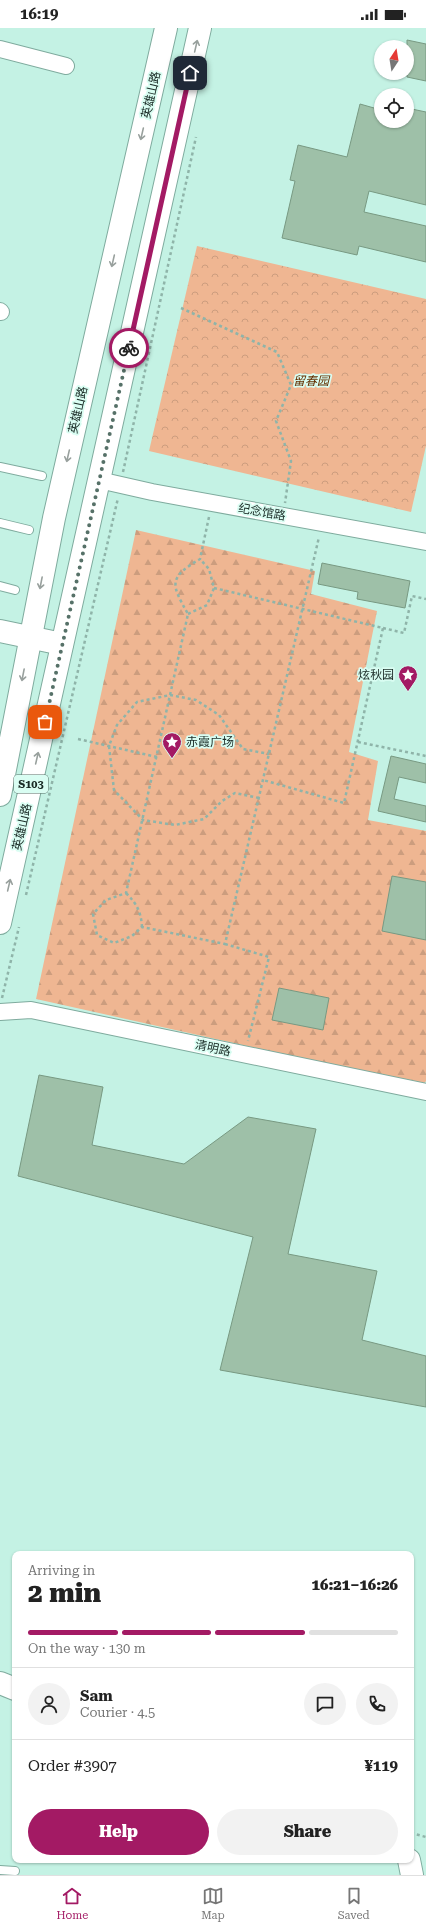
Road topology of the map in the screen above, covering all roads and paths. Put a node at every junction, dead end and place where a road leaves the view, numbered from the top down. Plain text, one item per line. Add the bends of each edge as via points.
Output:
1 (166, 28) edge
2 (200, 28) edge
3 (0, 49) edge
4 (66, 66) dead end
5 (196, 134) dead end
6 (181, 308) dead end
7 (0, 467) edge
8 (42, 476) dead end
9 (99, 480) junction
10 (120, 486) junction
11 (212, 503) junction
12 (282, 516) junction
13 (0, 523) edge
14 (322, 523) junction
15 (29, 530) dead end
16 (426, 542) edge
17 (200, 559) junction
18 (0, 586) edge
19 (214, 588) junction
20 (15, 590) dead end
21 (426, 599) edge
22 (188, 614) junction
23 (383, 628) junction
24 (0, 631) edge
25 (30, 637) junction
26 (62, 644) junction
27 (170, 695) junction
28 (78, 739) dead end
29 (358, 742) junction
30 (109, 746) junction
31 (269, 754) junction
32 (426, 756) edge
33 (157, 757) junction
34 (263, 780) junction
35 (0, 795) edge
36 (259, 798) junction
37 (143, 820) junction
38 (126, 893) junction
39 (25, 900) dead end
40 (10, 923) edge
41 (142, 927) junction
42 (226, 944) junction
43 (1, 1006) edge
44 (245, 1054) junction
45 (426, 1092) edge
46 (0, 1683) edge
47 (12, 1688) edge
48 (414, 1834) edge
49 (426, 1837) edge
50 (410, 1863) edge
51 (0, 1870) edge
52 (16, 1871) dead end
53 (412, 1875) edge

1 -> 25 main road, 英雄山路 / S103 via 54,518
9 -> 2 main road, 英雄山路 / S103
3 - 4 street
5 - 10 path
6 - 12 path via 277,352 291,385 276,421 291,461
7 - 8 lane
9 - 10 street, 纪念馆路
9 - 26 main road, 英雄山路 / S103
10 - 11 street, 纪念馆路
10 - 39 path
11 - 12 street, 纪念馆路
11 - 17 path
12 - 14 street, 纪念馆路
13 - 15 lane
14 - 16 street, 纪念馆路
14 - 31 path
17 - 19 path via 209,569
17 - 22 path via 184,569 177,579 175,591
18 - 20 lane
19 - 22 path via 207,605
19 - 23 path
21 - 23 path via 412,596 404,633
22 - 27 path
23 - 29 path
24 - 25 main road
25 - 26 main road
25 -> 35 main road, 英雄山路 / S103
40 -> 26 main road, 英雄山路 / S103
27 - 30 path via 137,702 117,726
27 - 31 path via 196,700 219,715 243,749
27 - 33 path
28 - 30 path
29 - 32 path
29 - 34 path via 344,802
30 - 33 path
30 - 37 path via 114,790
31 - 34 path
33 - 37 path
34 - 36 path
36 - 37 path via 235,793 204,818 175,825
36 - 42 path
37 - 38 path
38 - 41 path via 136,902 142,914
38 - 41 path via 106,900 93,914 97,935 114,943 132,936
40 - 43 path
41 - 42 path
42 - 44 path via 269,956
43 - 44 street, 清明路
44 - 45 street, 清明路
46 - 47 main road
48 - 49 path
50 - 53 main road
51 - 52 lane

